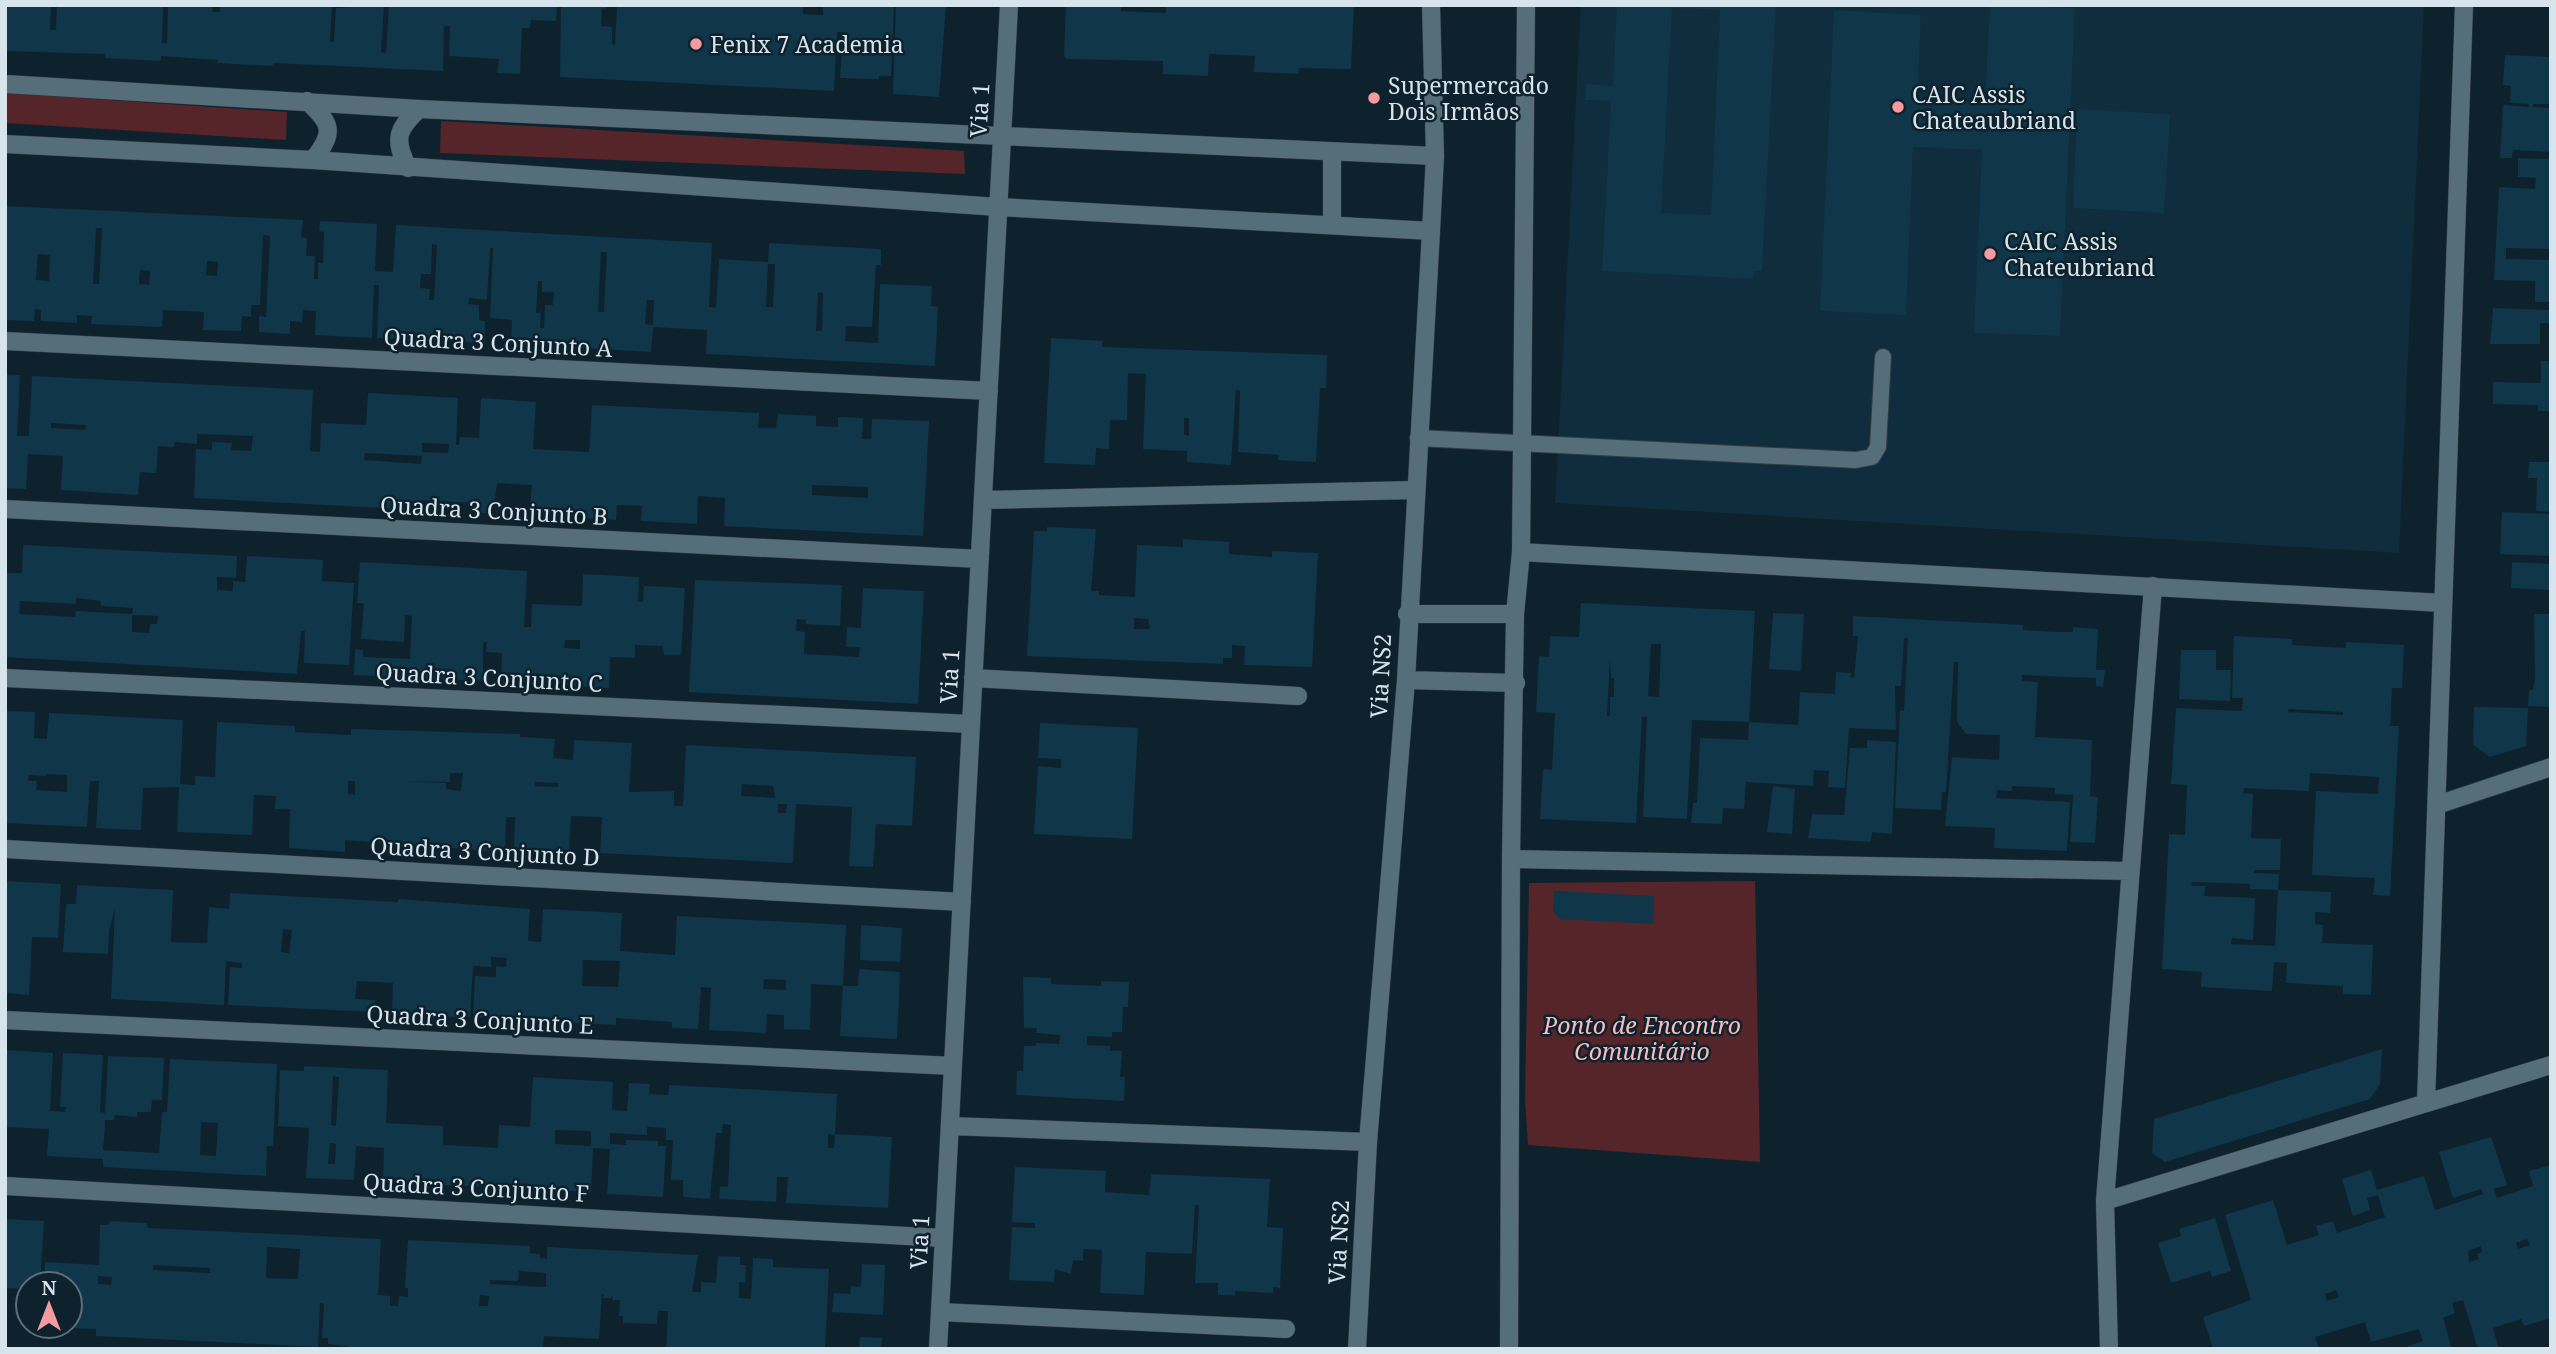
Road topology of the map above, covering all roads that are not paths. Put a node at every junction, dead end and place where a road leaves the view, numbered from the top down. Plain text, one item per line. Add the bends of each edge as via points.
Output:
1 (1009, 5) edge
2 (1431, 5) edge
3 (1526, 5) edge
4 (2464, 5) edge
5 (5, 84) edge
6 (307, 101) junction
7 (419, 109) junction
8 (1002, 138) junction
9 (5, 144) edge
10 (1332, 152) junction
11 (1434, 156) junction
12 (313, 160) junction
13 (408, 167) junction
14 (998, 207) junction
15 (1332, 225) junction
16 (1431, 231) junction
17 (5, 341) edge
18 (1883, 358) dead end
19 (989, 391) junction
20 (1418, 438) junction
21 (1521, 444) junction
22 (1416, 490) junction
23 (983, 500) junction
24 (5, 509) edge
25 (1521, 552) junction
26 (980, 559) junction
27 (2153, 586) junction
28 (2443, 603) junction
29 (1408, 614) junction
30 (1515, 614) junction
31 (5, 678) edge
32 (973, 678) junction
33 (1406, 680) junction
34 (1516, 683) junction
35 (1298, 696) dead end
36 (971, 724) junction
37 (2551, 767) edge
38 (2437, 805) junction
39 (5, 849) edge
40 (1511, 859) junction
41 (2130, 871) junction
42 (962, 902) junction
43 (5, 1020) edge
44 (2551, 1065) edge
45 (953, 1066) junction
46 (2426, 1103) junction
47 (950, 1126) junction
48 (1368, 1142) junction
49 (5, 1186) edge
50 (2105, 1201) junction
51 (944, 1238) junction
52 (940, 1312) junction
53 (1286, 1329) dead end
54 (938, 1349) edge
55 (1357, 1349) edge
56 (1509, 1349) edge
57 (2109, 1349) edge

1 - 8 street, Via 1
2 - 11 street, Via NS2
3 - 21 street
4 - 28 street
5 - 6 street
6 - 7 street
6 - 12 street via 326,119 328,132
7 - 8 street
7 - 13 street via 399,135
8 - 10 street
8 - 14 street, Via 1
9 - 12 street
10 - 11 street
10 - 15 street
11 - 16 street, Via NS2
12 - 13 street
13 - 14 street
14 - 15 street
14 - 19 street, Via 1
15 - 16 street
16 - 20 street, Via NS2
17 - 19 street, Quadra 3 Conjunto A
18 - 21 lane via 1878,447 1872,457 1856,460
19 - 23 street, Via 1
20 - 21 lane
20 - 22 street, Via NS2
21 - 25 street
22 - 23 street
22 - 29 street, Via NS2
23 - 26 street, Via 1
24 - 26 street, Quadra 3 Conjunto B
25 - 27 street
25 - 30 street
26 - 32 street, Via 1
27 - 28 street
27 - 41 street
28 - 38 street
29 - 30 street
29 - 33 street, Via NS2
30 - 34 street
31 - 36 street, Quadra 3 Conjunto C
32 - 35 street
32 - 36 street, Via 1
33 - 34 street
33 - 48 street, Via NS2
34 - 40 street
36 - 42 street, Via 1
37 - 38 street
38 - 46 street
39 - 42 street, Quadra 3 Conjunto D
40 - 41 street
40 - 56 street
41 - 50 street
42 - 45 street, Via 1
43 - 45 street, Quadra 3 Conjunto E
44 - 46 street
45 - 47 street, Via 1
46 - 50 street
47 - 48 street
47 - 51 street, Via 1
48 - 55 street, Via NS2
49 - 51 street, Quadra 3 Conjunto F
50 - 57 street
51 - 52 street, Via 1
52 - 53 street
52 - 54 street, Via 1

